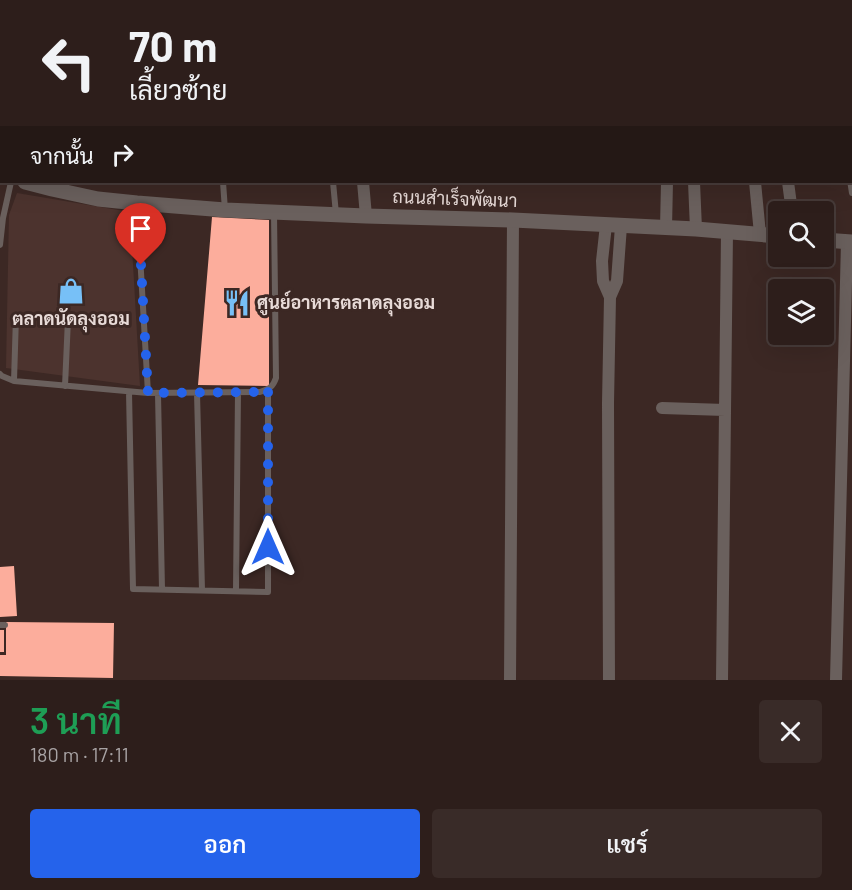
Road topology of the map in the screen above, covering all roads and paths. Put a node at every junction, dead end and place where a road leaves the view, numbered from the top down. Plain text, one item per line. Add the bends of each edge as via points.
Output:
1 (11, 183) edge
2 (34, 183) edge
3 (223, 183) edge
4 (333, 183) edge
5 (363, 183) edge
6 (667, 183) edge
7 (694, 183) edge
8 (754, 183) edge
9 (788, 183) edge
10 (52, 185) edge
11 (791, 201) edge
12 (138, 204) junction
13 (225, 210) junction
14 (274, 212) junction
15 (336, 215) junction
16 (366, 216) junction
17 (513, 220) junction
18 (613, 225) junction
19 (666, 228) junction
20 (696, 229) junction
21 (727, 232) junction
22 (760, 234) junction
23 (768, 235) edge
24 (834, 241) edge
25 (850, 242) edge
26 (0, 245) edge
27 (16, 316) dead end
28 (68, 319) dead end
29 (0, 374) edge
30 (14, 381) junction
31 (65, 386) junction
32 (268, 389) junction
33 (129, 392) junction
34 (238, 392) junction
35 (148, 393) junction
36 (197, 393) junction
37 (158, 394) junction
38 (662, 408) dead end
39 (725, 410) junction
40 (162, 589) junction
41 (202, 590) junction
42 (236, 591) junction
43 (510, 680) edge
44 (609, 680) edge
45 (723, 680) edge
46 (836, 680) edge

1 - 26 lane
2 - 10 street, ถนนสำเร็จพัฒนา
3 - 13 lane
4 - 15 lane
5 - 16 street
6 - 19 street
7 - 20 street
8 - 22 street
9 - 11 street
10 - 12 street, ถนนสำเร็จพัฒนา via 98,199
12 - 13 street, ถนนสำเร็จพัฒนา
12 - 35 lane
13 - 14 street, ถนนสำเร็จพัฒนา
14 - 15 street, ถนนสำเร็จพัฒนา
14 - 32 lane via 276,378
15 - 16 street, ถนนสำเร็จพัฒนา
16 - 17 street, ถนนสำเร็จพัฒนา
17 - 18 street, ถนนสำเร็จพัฒนา
17 - 43 street
18 - 19 street, ถนนสำเร็จพัฒนา
18 - 44 street via 602,261 603,280 610,297
19 - 20 street, ถนนสำเร็จพัฒนา
20 - 21 street, ถนนสำเร็จพัฒนา
21 - 22 street, ถนนสำเร็จพัฒนา
21 - 39 street
22 - 23 street, ถนนสำเร็จพัฒนา
24 - 25 street
25 - 46 street
27 - 30 lane
28 - 31 lane
29 - 30 lane
30 - 31 lane
31 - 33 lane
32 - 34 lane
32 - 42 lane via 268,592
33 - 35 lane
33 - 40 lane via 133,589
34 - 36 lane
34 - 42 lane
35 - 37 lane
36 - 37 lane
36 - 41 lane
37 - 40 lane
38 - 39 street
39 - 45 street
40 - 41 lane
41 - 42 lane

